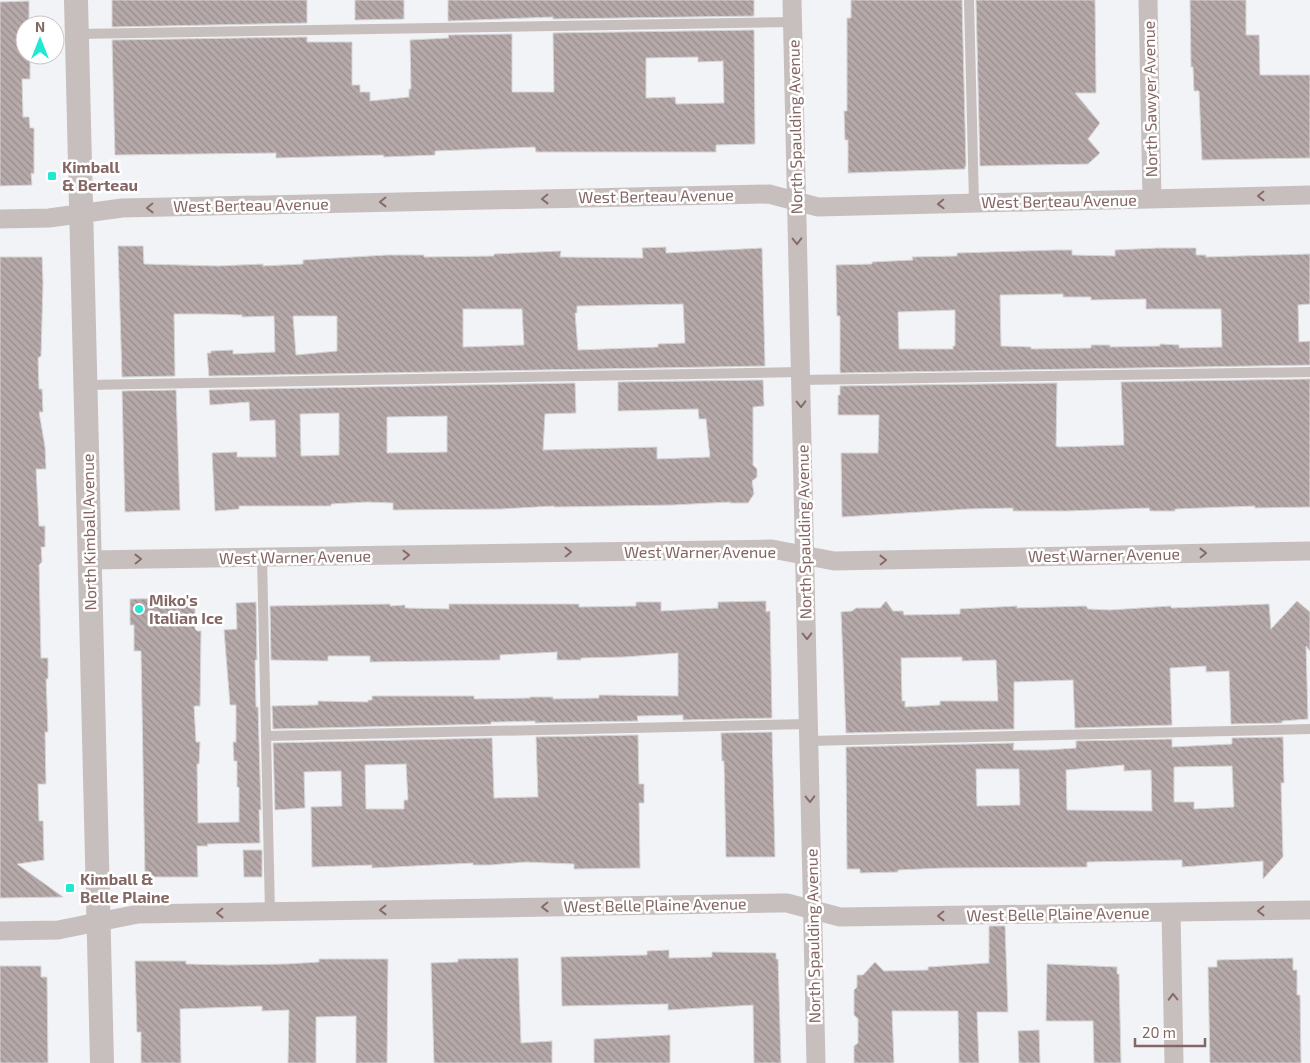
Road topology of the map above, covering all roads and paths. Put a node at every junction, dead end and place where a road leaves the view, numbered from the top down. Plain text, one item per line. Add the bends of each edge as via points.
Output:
1 (76, 0) edge
2 (792, 0) edge
3 (969, 0) edge
4 (1148, 0) edge
5 (792, 22) junction
6 (77, 34) junction
7 (1310, 195) edge
8 (1152, 199) junction
9 (797, 200) junction
10 (974, 203) junction
11 (81, 214) junction
12 (0, 219) edge
13 (1310, 372) edge
14 (800, 376) junction
15 (86, 384) junction
16 (1310, 551) edge
17 (805, 556) junction
18 (262, 557) junction
19 (90, 560) junction
20 (1310, 729) edge
21 (809, 733) junction
22 (266, 736) junction
23 (813, 910) junction
24 (1310, 910) edge
25 (270, 912) junction
26 (1171, 912) junction
27 (98, 922) junction
28 (0, 931) edge
29 (102, 1063) edge
30 (816, 1063) edge
31 (1174, 1063) edge

1 - 6 street, North Kimball Avenue
2 - 5 street, North Spaulding Avenue
3 - 10 lane
4 - 8 street, North Sawyer Avenue
5 - 6 lane
5 - 9 street, North Spaulding Avenue
6 - 11 street, North Kimball Avenue
7 -> 8 street, West Berteau Avenue
8 - 10 street, West Berteau Avenue
10 -> 9 street, West Berteau Avenue via 818,207
9 -> 11 street, West Berteau Avenue via 769,194 122,208
9 -> 14 street, North Spaulding Avenue
11 - 12 street, West Berteau Avenue
11 - 15 street, North Kimball Avenue
13 - 14 lane
14 - 15 lane
14 -> 17 street, North Spaulding Avenue
15 - 19 street, North Kimball Avenue
17 -> 16 street, West Warner Avenue via 834,560
18 -> 17 street, West Warner Avenue via 772,549
17 -> 21 street, North Spaulding Avenue
19 -> 18 street, West Warner Avenue
18 - 22 lane
19 - 27 street, North Kimball Avenue
20 - 21 lane
21 - 22 lane
21 -> 23 street, North Spaulding Avenue
22 - 25 lane
23 -> 25 street, West Belle Plaine Avenue via 780,903
26 -> 23 street, West Belle Plaine Avenue via 840,917
23 - 30 street, North Spaulding Avenue
24 -> 26 street, West Belle Plaine Avenue
25 -> 27 street, West Belle Plaine Avenue via 138,914
31 -> 26 street
27 - 28 street, West Belle Plaine Avenue via 58,930
27 - 29 street, North Kimball Avenue

